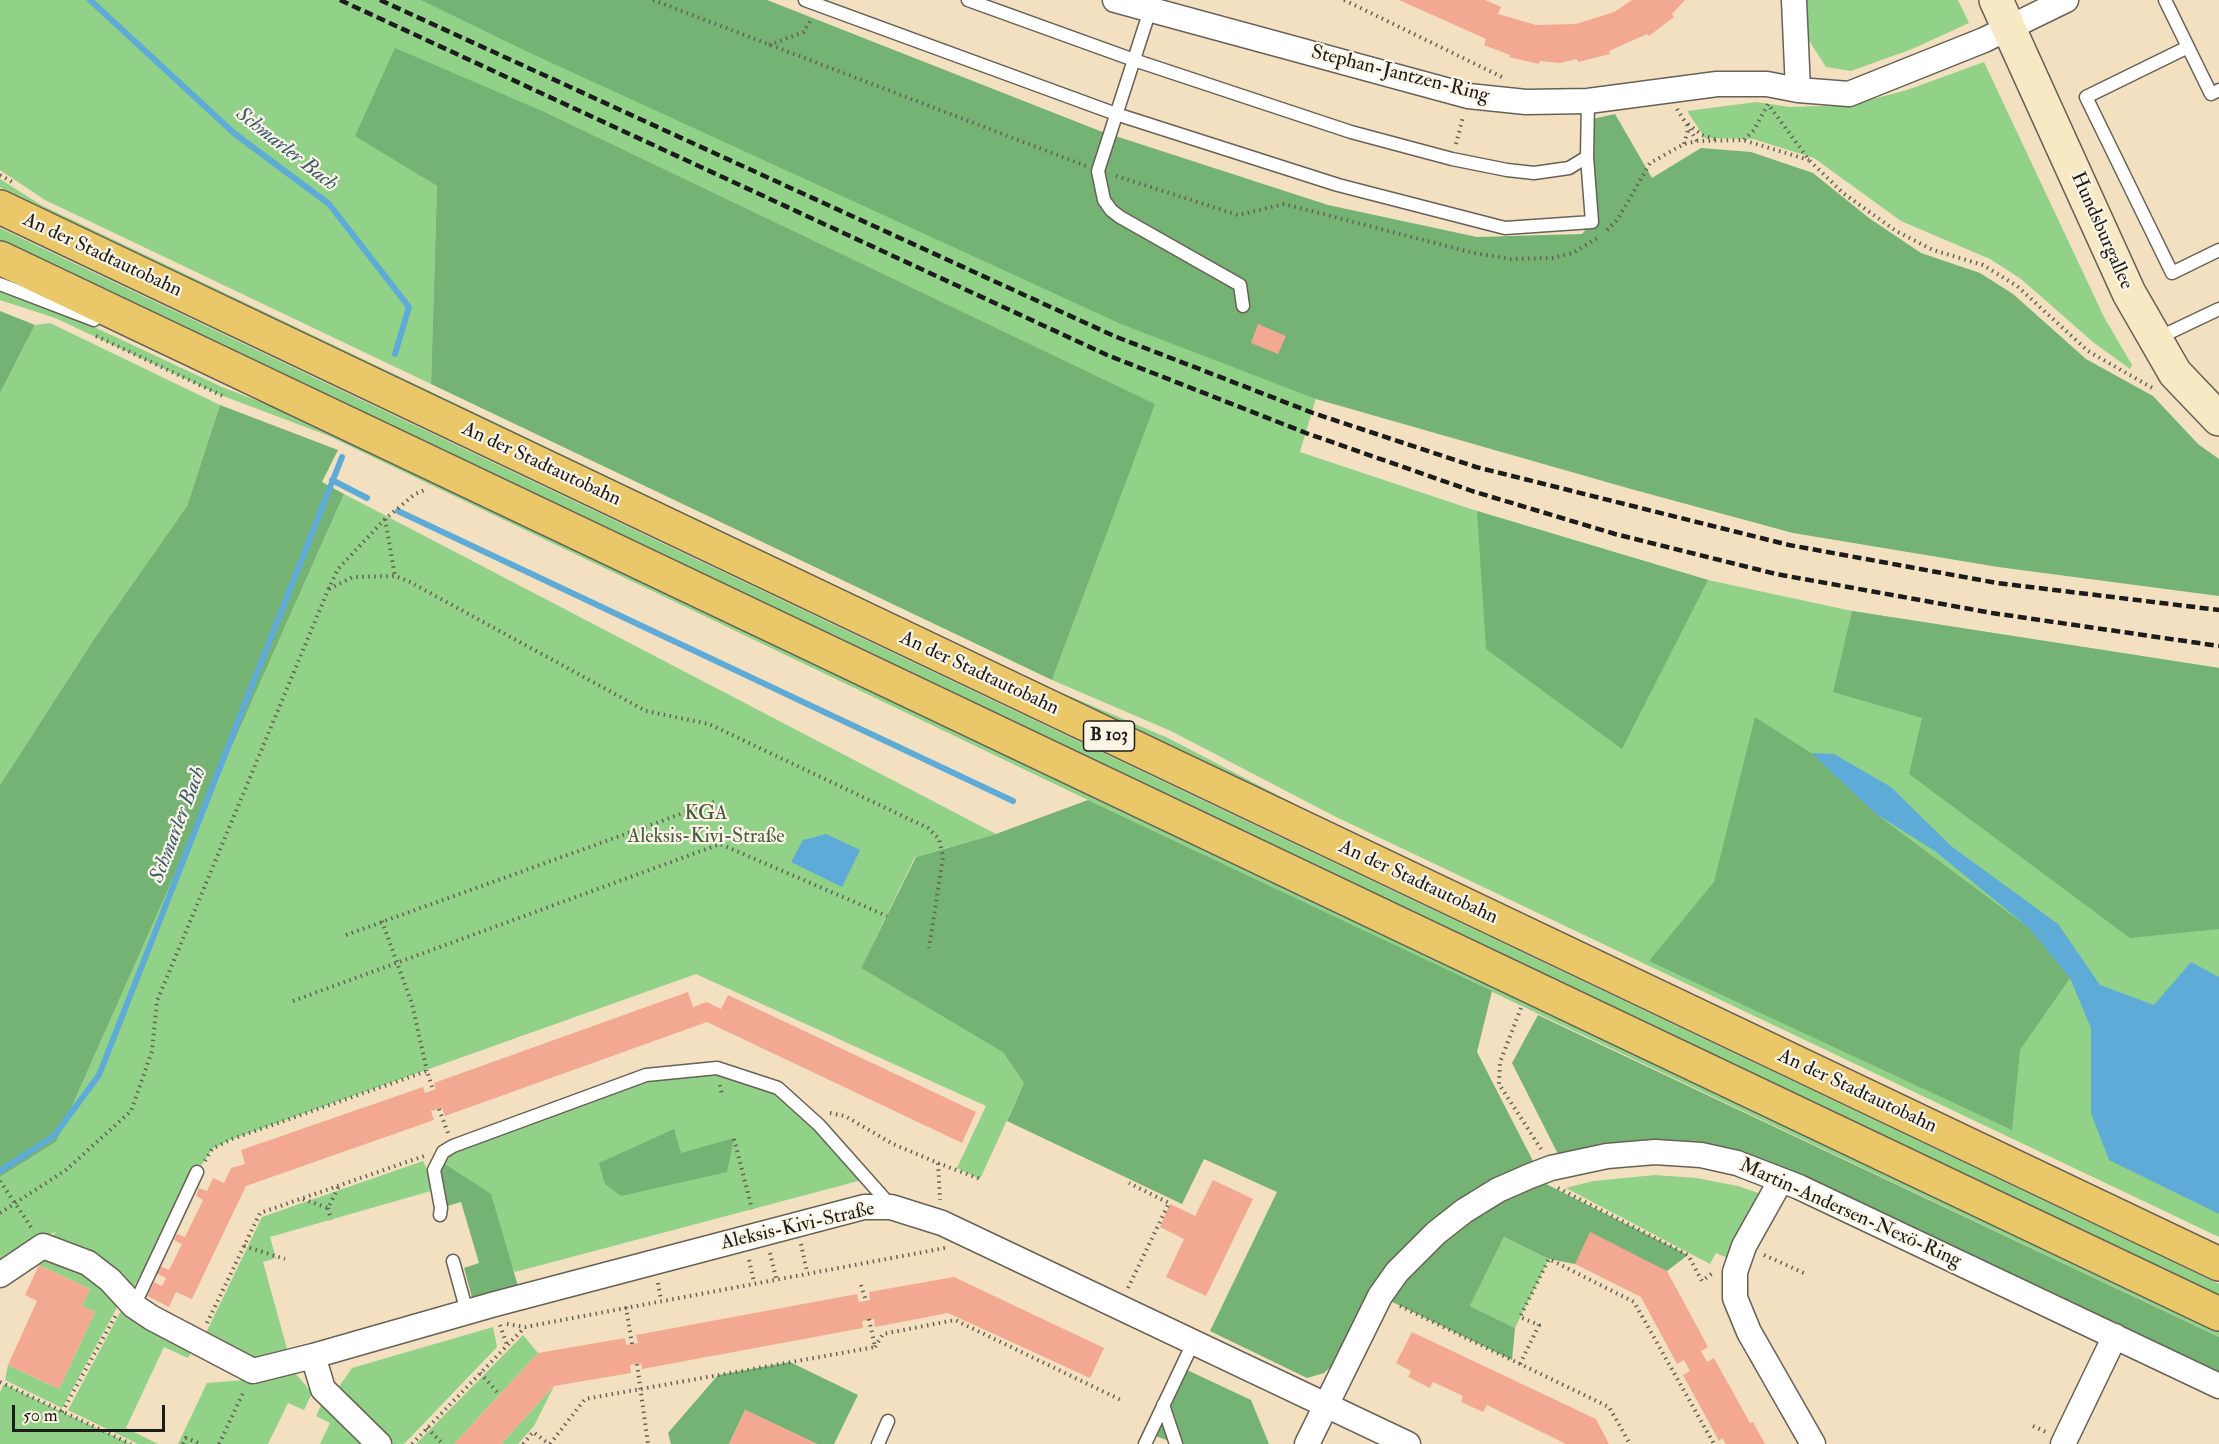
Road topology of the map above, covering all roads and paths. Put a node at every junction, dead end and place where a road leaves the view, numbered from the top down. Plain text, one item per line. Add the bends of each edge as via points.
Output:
1 (805, 0) edge
2 (968, 0) edge
3 (1115, 0) edge
4 (1344, 0) edge
5 (1794, 0) edge
6 (2066, 0) edge
7 (2164, 0) edge
8 (820, 3) edge
9 (1152, 5) edge
10 (2002, 14) edge
11 (768, 46) dead end
12 (2188, 47) junction
13 (1134, 60) junction
14 (1513, 82) dead end
15 (1798, 90) junction
16 (2219, 90) edge
17 (1668, 92) junction
18 (1468, 96) junction
19 (1588, 101) junction
20 (1116, 114) junction
21 (1684, 121) junction
22 (1688, 129) junction
23 (1719, 140) dead end
24 (1743, 140) dead end
25 (1697, 141) dead end
26 (1684, 144) dead end
27 (1587, 157) junction
28 (1452, 159) junction
29 (2, 208) edge
30 (2219, 250) edge
31 (0, 258) edge
32 (0, 284) edge
33 (1243, 306) dead end
34 (2219, 309) edge
35 (146, 329) junction
36 (2154, 340) junction
37 (2154, 389) dead end
38 (2219, 419) edge
39 (433, 486) dead end
40 (385, 519) junction
41 (395, 576) junction
42 (328, 590) junction
43 (714, 802) dead end
44 (886, 916) dead end
45 (381, 921) junction
46 (346, 935) dead end
47 (929, 948) dead end
48 (398, 961) junction
49 (293, 1001) dead end
50 (1522, 1007) dead end
51 (427, 1071) junction
52 (433, 1090) dead end
53 (800, 1107) junction
54 (439, 1108) dead end
55 (734, 1139) dead end
56 (453, 1146) junction
57 (437, 1159) junction
58 (938, 1163) junction
59 (1551, 1168) junction
60 (198, 1172) joint
61 (980, 1179) dead end
62 (1781, 1180) junction
63 (0, 1181) edge
64 (1129, 1183) dead end
65 (339, 1186) junction
66 (302, 1198) junction
67 (16, 1202) junction
68 (891, 1207) junction
69 (328, 1208) junction
70 (752, 1209) dead end
71 (941, 1210) dead end
72 (0, 1213) edge
73 (440, 1215) dead end
74 (331, 1220) dead end
75 (797, 1225) junction
76 (43, 1246) junction
77 (244, 1246) junction
78 (1744, 1246) junction
79 (285, 1259) dead end
80 (453, 1261) dead end
81 (857, 1264) dead end
82 (2219, 1264) edge
83 (807, 1272) junction
84 (1735, 1272) junction
85 (1804, 1273) dead end
86 (0, 1275) edge
87 (861, 1284) dead end
88 (1123, 1297) dead end
89 (130, 1301) junction
90 (866, 1301) dead end
91 (1400, 1306) dead end
92 (626, 1307) junction
93 (467, 1312) junction
94 (2219, 1314) edge
95 (869, 1319) dead end
96 (488, 1326) dead end
97 (525, 1327) junction
98 (2115, 1336) junction
99 (1193, 1342) junction
100 (198, 1343) junction
101 (632, 1344) dead end
102 (875, 1347) junction
103 (313, 1356) junction
104 (637, 1364) dead end
105 (1520, 1364) junction
106 (253, 1371) junction
107 (480, 1373) junction
108 (0, 1382) edge
109 (2219, 1386) edge
110 (640, 1390) junction
111 (500, 1394) dead end
112 (1123, 1401) dead end
113 (1163, 1405) junction
114 (1326, 1406) junction
115 (62, 1412) junction
116 (888, 1421) dead end
117 (2033, 1426) dead end
118 (427, 1428) junction
119 (2056, 1439) edge
120 (131, 1444) edge
121 (183, 1444) edge
122 (201, 1444) edge
123 (219, 1444) edge
124 (379, 1444) edge
125 (412, 1444) edge
126 (443, 1444) edge
127 (523, 1444) edge
128 (549, 1444) edge
129 (648, 1444) edge
130 (878, 1444) edge
131 (1145, 1444) edge
132 (1176, 1444) edge
133 (1307, 1444) edge
134 (1408, 1444) edge
135 (1630, 1444) edge
136 (1714, 1444) edge
137 (1813, 1444) edge

1 - 8 lane
2 - 13 lane
3 - 9 street, Stephan-Jantzen-Ring
4 - 14 path
5 - 15 street
6 - 10 street
7 - 12 lane
8 - 11 path via 804,32
8 - 20 lane
9 - 13 lane
9 - 18 street, Stephan-Jantzen-Ring
10 - 15 street, Stephan-Jantzen-Ring via 1909,72 1849,94
10 - 36 street, Hundsburgallee
12 - 16 lane via 2211,94
12 - 30 lane via 2086,98 2172,273
13 - 20 lane
13 - 28 lane via 1351,132
15 - 17 street, Stephan-Jantzen-Ring via 1767,84 1727,84
17 - 19 street, Stephan-Jantzen-Ring
17 - 21 path
18 - 19 street, Stephan-Jantzen-Ring via 1526,102
18 - 28 path
19 - 27 lane
20 - 27 lane via 1338,185 1505,228 1592,222
20 - 33 lane via 1098,171 1104,200 1111,210 1240,285
21 - 22 path
21 - 23 path via 1702,135
22 - 25 path
22 - 26 path
24 - 37 path via 1754,130 1767,104 1809,160 1843,193 1932,250 1983,265 2017,286 2088,351
27 - 28 lane via 1569,168 1534,172
29 - 82 highway, An der Stadtautobahn / B 103
31 - 35 highway, B 103
32 - 35 lane via 107,326
34 - 36 lane
35 - 94 highway, B 103
36 - 38 street, Hundsburgallee via 2175,373
39 - 40 path via 415,494
40 - 41 path
40 - 42 path via 339,569
41 - 42 path via 353,577
41 - 47 path via 646,711 709,724 928,828 939,839 943,857
42 - 67 path via 157,1001 152,1051 131,1111 66,1170
43 - 45 path
44 - 48 path via 720,844
45 - 46 path
45 - 48 path
48 - 49 path
48 - 51 path
50 - 59 path via 1500,1062 1499,1084
51 - 52 path
51 - 60 path via 232,1139 212,1149
53 - 56 lane via 778,1088 717,1068 646,1075
53 - 58 path via 845,1116 892,1144
53 - 68 lane
54 - 56 path
55 - 70 path
56 - 57 lane
57 - 65 path via 423,1156
57 - 73 lane via 434,1170
58 - 61 path
58 - 71 path
59 - 62 street, Martin-Andersen-Nexö-Ring via 1607,1156 1655,1152 1728,1161
59 - 84 path via 1558,1188 1688,1255 1702,1281 1716,1270
59 - 114 street, Martin-Andersen-Nexö-Ring via 1498,1190 1464,1211 1415,1252 1380,1296
60 - 89 lane
62 - 78 street
62 - 98 street, Martin-Andersen-Nexö-Ring
63 - 67 path
64 - 88 path via 1169,1203
65 - 66 path
65 - 69 path
66 - 69 path
66 - 77 path via 260,1213
67 - 72 path
67 - 76 path
68 - 75 street, Aleksis-Kivi-Straße via 864,1207
68 - 99 street, Aleksis-Kivi-Straße via 942,1223
69 - 74 path
75 - 83 path
75 - 93 street, Aleksis-Kivi-Straße
76 - 86 street
76 - 89 street via 88,1263
77 - 79 path
77 - 100 path
78 - 84 street
78 - 85 path
80 - 93 lane
81 - 83 path
83 - 92 path
84 - 137 street via 1735,1298 1749,1332
87 - 90 path
89 - 100 street
89 - 115 path
91 - 105 path
92 - 97 path
92 - 101 path
93 - 103 street, Aleksis-Kivi-Straße
95 - 102 path
96 - 97 path via 499,1322
97 - 107 path
98 - 109 street, Martin-Andersen-Nexö-Ring
98 - 119 street
99 - 113 lane
99 - 114 street, Aleksis-Kivi-Straße
100 - 106 street
102 - 110 path
102 - 112 path via 883,1334 956,1320
103 - 106 street, Aleksis-Kivi-Straße
103 - 124 street via 323,1389
104 - 110 path
105 - 135 path via 1609,1407
105 - 136 path via 1539,1325 1520,1317 1548,1259 1634,1302
106 - 123 path
107 - 111 path
107 - 118 path
108 - 115 path
110 - 128 path via 585,1400
110 - 129 path
113 - 131 lane
113 - 132 lane
114 - 133 street, Martin-Andersen-Nexö-Ring
114 - 134 street, Aleksis-Kivi-Straße
115 - 120 path
116 - 130 lane
117 - 119 path
118 - 125 path
118 - 126 path
121 - 122 path via 186,1438
127 - 128 path via 533,1432

